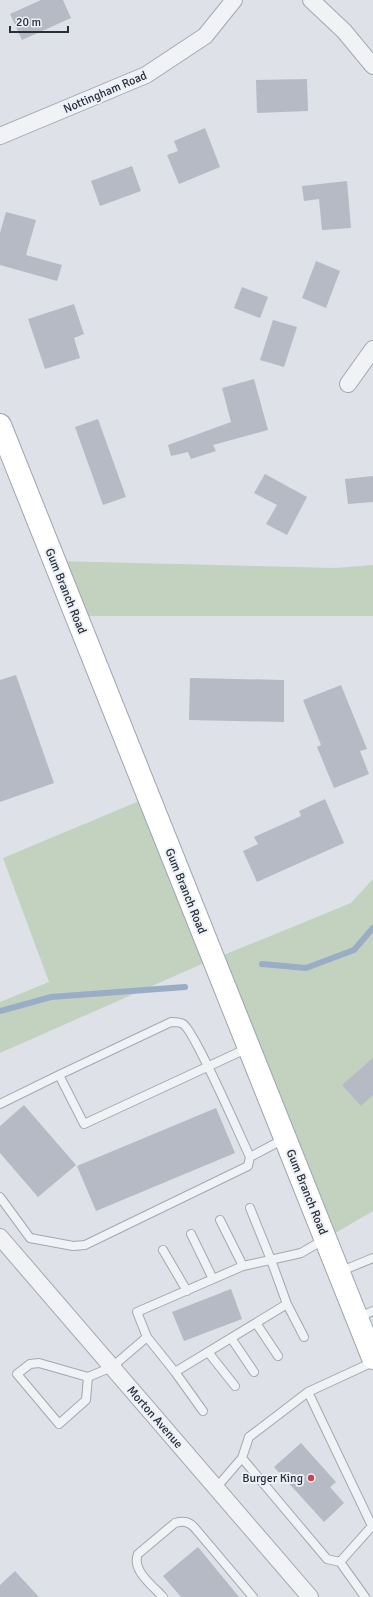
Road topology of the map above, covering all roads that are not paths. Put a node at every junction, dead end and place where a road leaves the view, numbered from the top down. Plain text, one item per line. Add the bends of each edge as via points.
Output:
1 (234, 0) edge
2 (311, 0) edge
3 (373, 66) edge
4 (0, 136) edge
5 (373, 349) edge
6 (348, 384) dead end
7 (0, 425) edge
8 (249, 1048) junction
9 (208, 1068) junction
10 (59, 1075) junction
11 (0, 1104) edge
12 (285, 1138) junction
13 (250, 1157) junction
14 (0, 1197) edge
15 (250, 1208) dead end
16 (220, 1220) dead end
17 (190, 1234) dead end
18 (0, 1237) edge
19 (325, 1239) junction
20 (163, 1250) dead end
21 (373, 1258) edge
22 (272, 1260) junction
23 (243, 1266) junction
24 (339, 1272) junction
25 (213, 1279) junction
26 (187, 1290) junction
27 (287, 1304) junction
28 (365, 1315) edge
29 (256, 1323) junction
30 (147, 1337) junction
31 (304, 1337) dead end
32 (231, 1338) junction
33 (208, 1352) junction
34 (278, 1356) dead end
35 (373, 1358) edge
36 (373, 1362) edge
37 (112, 1367) junction
38 (174, 1372) junction
39 (254, 1372) dead end
40 (88, 1377) junction
41 (235, 1386) dead end
42 (308, 1392) junction
43 (202, 1411) dead end
44 (242, 1458) junction
45 (216, 1488) junction
46 (340, 1562) junction
47 (163, 1597) edge
48 (253, 1597) edge
49 (310, 1597) edge
50 (365, 1597) edge

1 - 4 street, Nottingham Road via 205,36 146,75
2 - 3 street via 344,31
5 - 6 street
7 - 8 main road, Gum Branch Road
8 - 9 lane
8 - 12 main road, Gum Branch Road
9 - 10 lane via 189,1031 183,1024 170,1022
9 - 10 lane via 84,1124
9 - 13 lane
10 - 11 lane
12 - 13 lane
12 - 19 main road, Gum Branch Road
13 - 14 lane via 248,1166 85,1245 72,1246 30,1238
15 - 22 lane
16 - 23 lane
17 - 25 lane
18 - 37 street, Morton Avenue
19 - 22 lane via 301,1253
19 - 24 main road, Gum Branch Road
20 - 26 lane
21 - 24 lane
22 - 23 lane
22 - 27 lane
23 - 25 lane
24 - 28 main road, Gum Branch Road
25 - 26 lane
26 - 30 lane via 137,1312
27 - 29 lane
27 - 31 lane
28 - 35 main road, Gum Branch Road
29 - 32 lane
29 - 34 lane
30 - 37 lane
30 - 38 lane
32 - 33 lane
32 - 39 lane
33 - 38 lane
33 - 41 lane
36 - 42 lane
37 - 40 lane
37 - 45 street, Morton Avenue
38 - 43 lane
40 - 40 lane via 39,1363 30,1364 17,1374 60,1424 86,1400
42 - 44 lane via 249,1437
42 - 46 lane via 372,1526
44 - 45 lane
44 - 46 lane via 327,1559
45 - 49 street, Morton Avenue
46 - 50 lane
47 - 48 lane via 137,1568 136,1560 138,1554 174,1523 182,1521 194,1528

